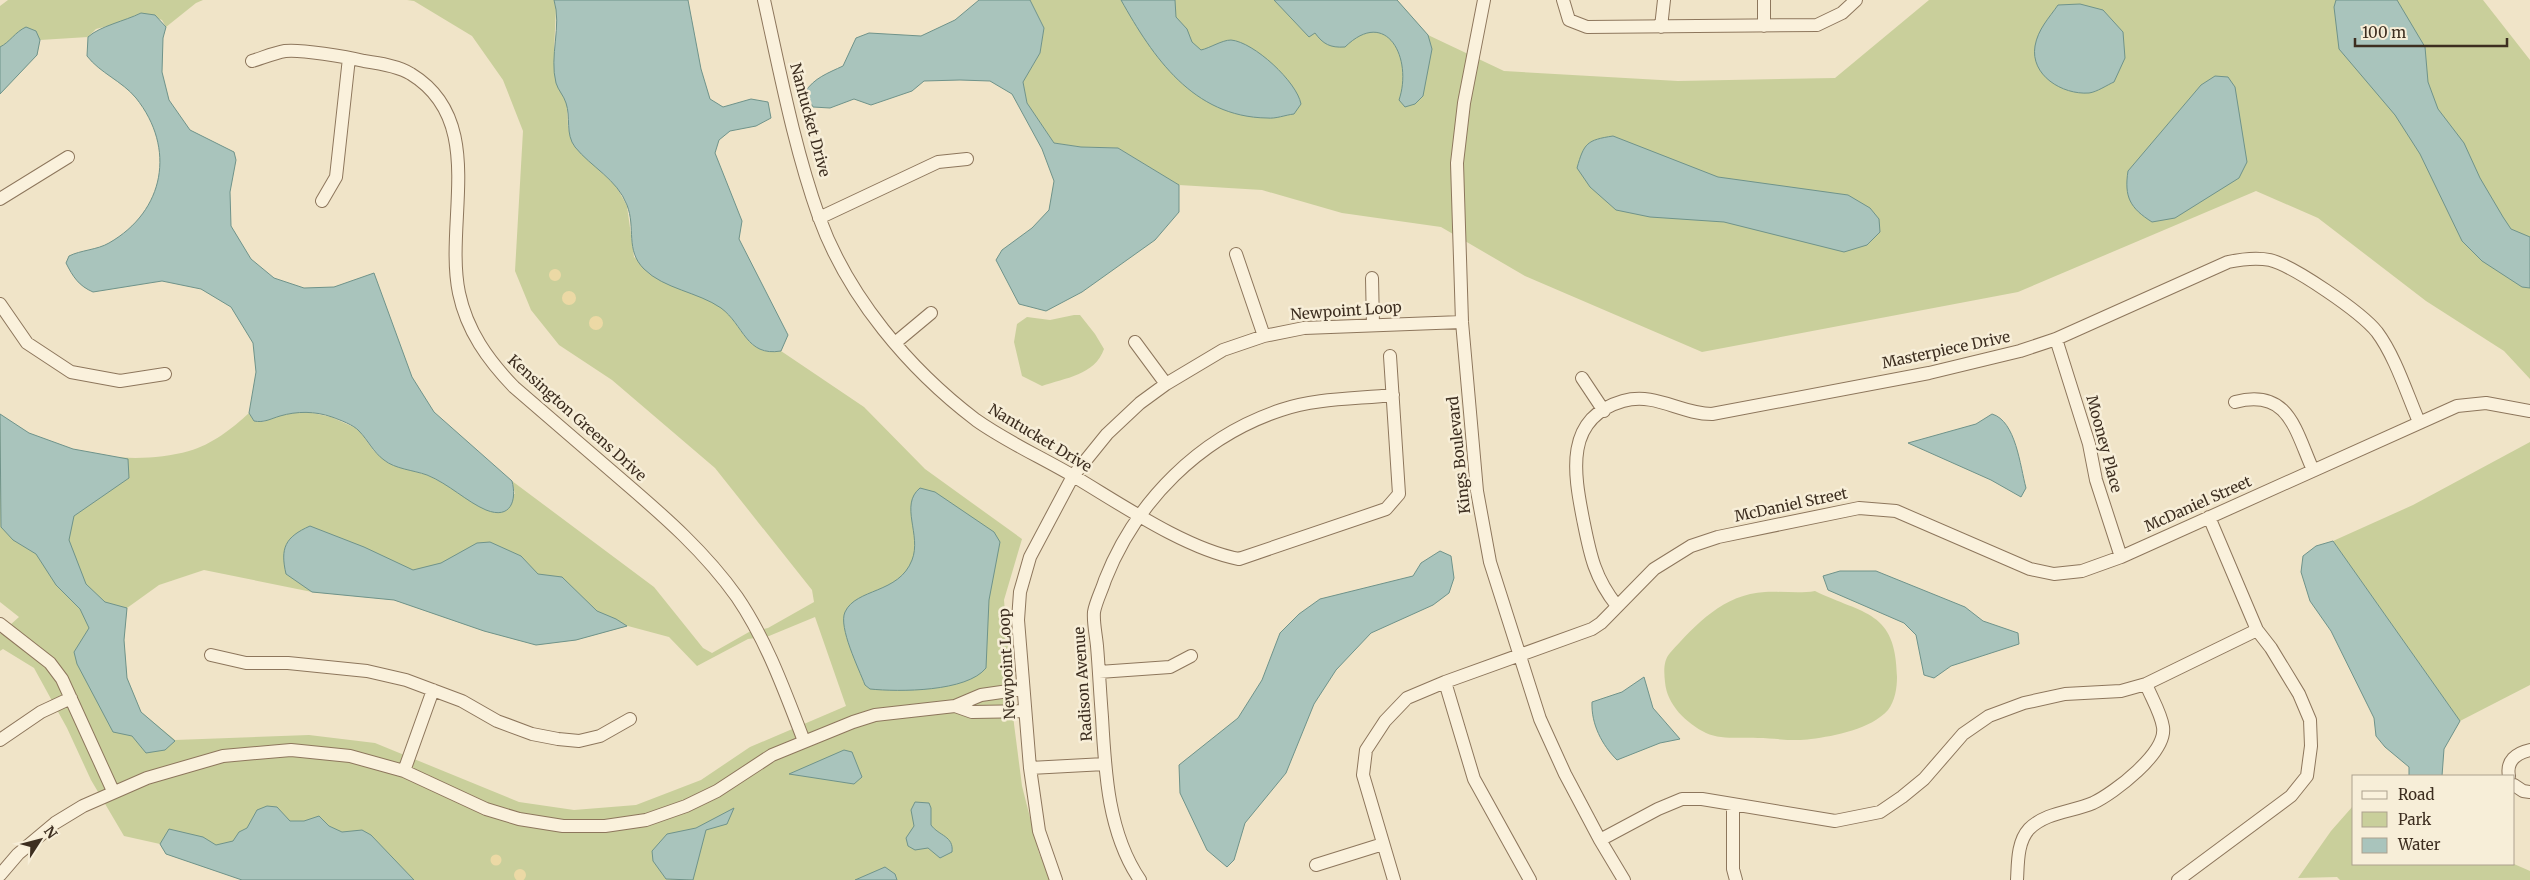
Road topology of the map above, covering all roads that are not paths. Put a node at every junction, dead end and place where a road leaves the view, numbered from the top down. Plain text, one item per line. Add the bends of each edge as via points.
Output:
1 (764, 0) edge
2 (1484, 0) edge
3 (1563, 0) edge
4 (1664, 0) edge
5 (1764, 0) edge
6 (1856, 0) edge
7 (1764, 26) junction
8 (1661, 27) junction
9 (349, 58) junction
10 (252, 61) dead end
11 (68, 157) dead end
12 (967, 159) dead end
13 (0, 199) edge
14 (322, 201) dead end
15 (819, 218) junction
16 (1236, 254) dead end
17 (1372, 278) dead end
18 (0, 304) edge
19 (931, 313) dead end
20 (1462, 322) junction
21 (1373, 325) junction
22 (1264, 336) junction
23 (2056, 340) junction
24 (1135, 342) dead end
25 (895, 343) junction
26 (1390, 356) dead end
27 (165, 374) dead end
28 (1582, 378) dead end
29 (1166, 384) junction
30 (1393, 395) junction
31 (2235, 402) dead end
32 (1604, 411) junction
33 (2530, 411) edge
34 (2419, 422) junction
35 (2313, 470) junction
36 (1073, 476) junction
37 (1138, 516) junction
38 (2209, 517) junction
39 (2121, 557) junction
40 (1617, 606) junction
41 (0, 624) edge
42 (2257, 630) junction
43 (211, 656) dead end
44 (1191, 656) dead end
45 (1519, 656) junction
46 (1099, 672) junction
47 (1445, 682) junction
48 (2146, 684) junction
49 (1022, 689) junction
50 (433, 690) junction
51 (71, 698) junction
52 (955, 706) junction
53 (1025, 711) junction
54 (630, 719) dead end
55 (0, 740) edge
56 (804, 741) junction
57 (2530, 750) edge
58 (1105, 764) junction
59 (1030, 768) junction
60 (404, 771) junction
61 (2509, 775) edge
62 (2515, 786) edge
63 (112, 791) junction
64 (2530, 792) edge
65 (1733, 805) junction
66 (1600, 840) junction
67 (1383, 844) junction
68 (1316, 865) dead end
69 (0, 875) edge
70 (1056, 880) edge
71 (1140, 880) edge
72 (1394, 880) edge
73 (1530, 880) edge
74 (1624, 880) edge
75 (1736, 880) edge
76 (2018, 880) edge
77 (2178, 880) edge

1 - 15 street, Nantucket Drive via 790,117
2 - 20 street, Kings Boulevard via 1464,103 1457,163
3 - 8 street via 1570,20 1586,27
4 - 8 street
5 - 7 street
6 - 7 street via 1842,13 1816,25
7 - 8 street
9 - 10 street, Kensington Greens Drive via 286,51
9 - 14 street via 336,177
9 - 56 street, Kensington Greens Drive via 410,73 430,88 446,111 456,139 459,171 456,267 459,294 468,324 480,346 514,387 665,518 697,547 716,570 737,598 764,646
11 - 13 street
12 - 15 street via 938,162
15 - 25 street, Nantucket Drive via 846,272
16 - 22 street
17 - 21 street
18 - 27 street via 27,343 71,372 120,381
19 - 25 street
20 - 21 street, Newpoint Loop
20 - 45 street, Kings Boulevard via 1477,491 1490,562
21 - 22 street, Newpoint Loop via 1304,328
22 - 29 street, Newpoint Loop via 1223,350
23 - 32 street, Masterpiece Drive via 1929,373 1721,413 1698,413 1646,398 1623,401
23 - 34 street, Masterpiece Drive via 2218,265 2240,259 2268,260 2298,272 2371,325 2382,341
23 - 39 street, Mooney Place via 2090,444 2096,480
24 - 29 street
25 - 36 street, Nantucket Drive via 926,377 978,421
26 - 30 street, Nantucket Drive
28 - 32 street
29 - 36 street, Newpoint Loop via 1107,434
30 - 37 street, Radison Avenue via 1309,403 1250,421 1214,442 1178,470
30 - 37 street, Nantucket Drive via 1398,494 1386,509 1240,559 1221,556
31 - 35 street via 2257,398 2280,408 2292,424
32 - 40 street, Masterpiece Drive via 1591,422 1581,438 1575,471 1595,572
33 - 34 street, McDaniel Street via 2477,402 2457,406
34 - 35 street, McDaniel Street
35 - 38 street, McDaniel Street
36 - 37 street, Nantucket Drive
36 - 49 street, Newpoint Loop via 1030,557 1020,592 1018,620
37 - 46 street, Radison Avenue via 1112,562 1094,613
38 - 39 street, McDaniel Street
38 - 42 street
39 - 40 street, McDaniel Street via 2082,571 2054,574 2030,569 1896,511 1859,508 1691,546 1654,569
40 - 45 street, McDaniel Street via 1592,629
41 - 51 street via 50,663
42 - 48 street
42 - 77 street via 2299,694 2310,720 2307,776 2291,796
43 - 50 street via 246,663 296,663 367,671
44 - 46 street via 1170,667
45 - 47 street, McDaniel Street
45 - 66 street, Kings Boulevard via 1540,719
46 - 58 street, Radison Avenue
47 - 67 street, McDaniel Street via 1407,698 1385,721 1366,750 1363,775
47 - 73 street via 1474,779
48 - 65 street via 2121,690 2065,694 2024,703 1989,716 1964,734 1924,779 1880,812 1835,821
48 - 76 street via 2163,728 2156,751 2137,772 2094,802 2044,818 2028,830 2018,854
49 - 52 street via 981,695
49 - 53 street, Newpoint Loop
50 - 54 street via 515,728 558,739 579,741 600,736
50 - 60 street
51 - 55 street via 41,712
51 - 63 street
52 - 53 street via 972,712
52 - 56 street via 875,715
53 - 59 street, Newpoint Loop
56 - 60 street via 763,760 717,791 686,806 646,820 594,827 551,825 503,814 476,805
57 - 61 street via 2513,757 2508,764
58 - 59 street
58 - 71 street, Radison Avenue via 1112,814
59 - 70 street, Newpoint Loop via 1039,832
60 - 63 street via 334,753 260,751 195,763
62 - 64 street
63 - 69 street via 55,823 18,854
65 - 66 street via 1682,799
65 - 75 street via 1733,869
66 - 74 street, Kings Boulevard
67 - 68 street
67 - 72 street, McDaniel Street

